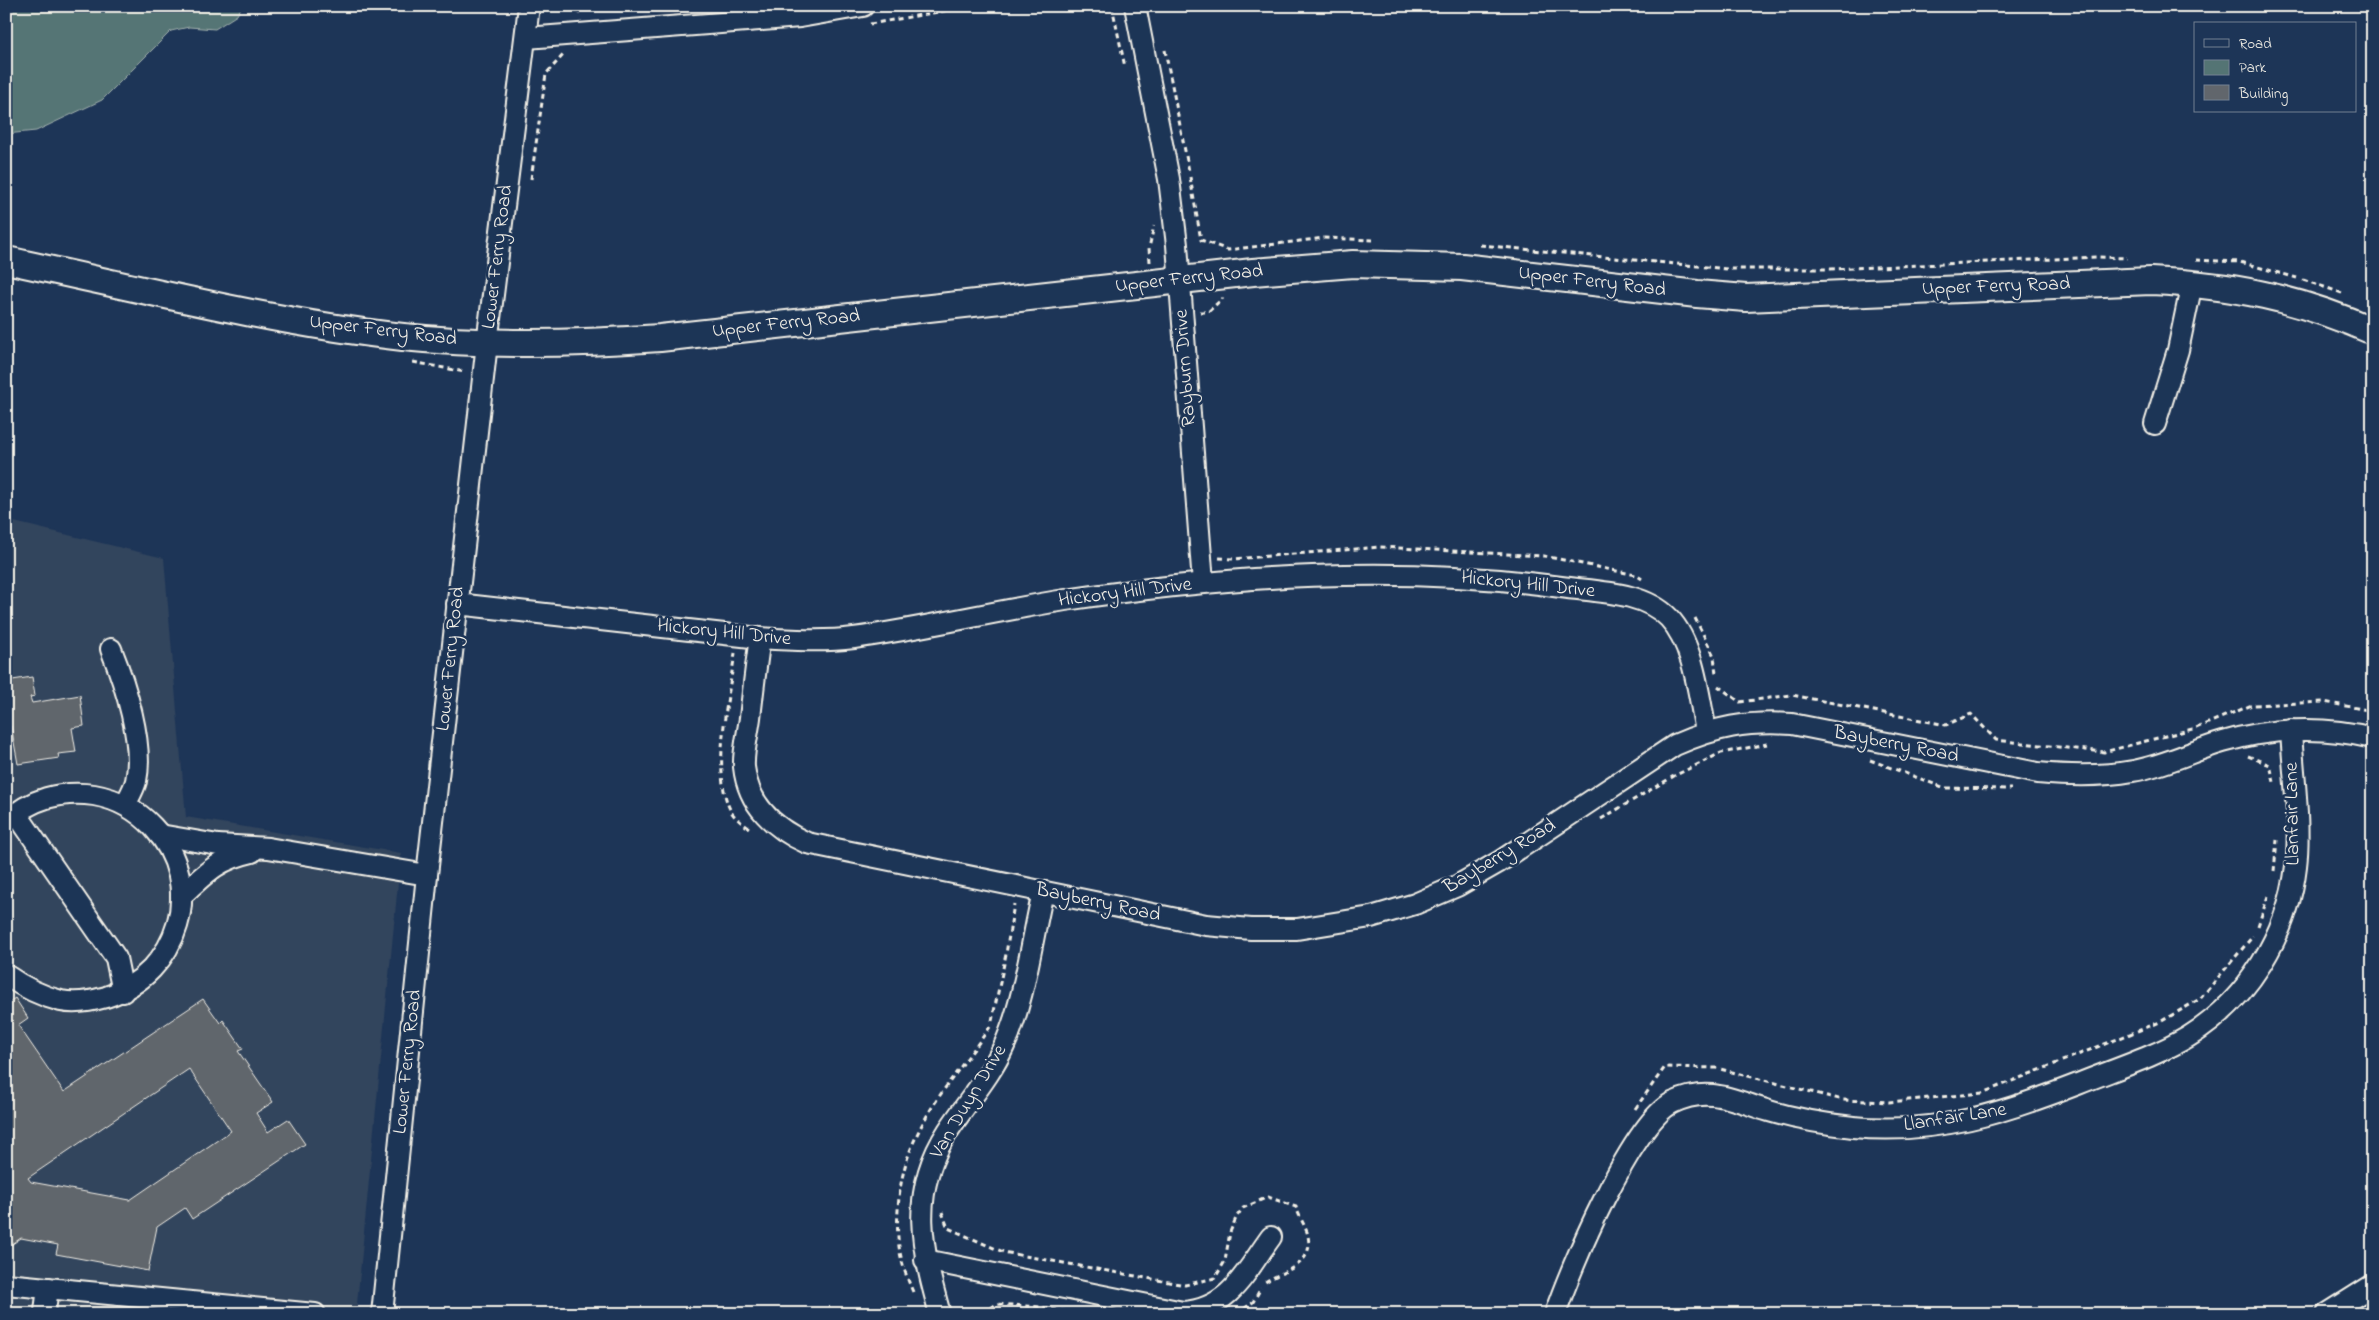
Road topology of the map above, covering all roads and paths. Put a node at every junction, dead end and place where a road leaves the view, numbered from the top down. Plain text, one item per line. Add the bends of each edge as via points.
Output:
1 (529, 6) edge
2 (568, 6) edge
3 (654, 6) edge
4 (972, 6) edge
5 (1112, 6) edge
6 (1136, 6) edge
7 (836, 8) edge
8 (626, 9) dead end
9 (588, 12) dead end
10 (863, 16) edge
11 (526, 38) junction
12 (1164, 45) dead end
13 (574, 53) dead end
14 (1127, 74) dead end
15 (531, 179) dead end
16 (1156, 219) dead end
17 (1382, 241) dead end
18 (1470, 244) dead end
19 (2136, 258) dead end
20 (6, 260) edge
21 (2192, 272) junction
22 (1180, 280) junction
23 (1151, 283) junction
24 (2348, 295) dead end
25 (2373, 331) edge
26 (487, 343) junction
27 (2155, 424) dead end
28 (1201, 555) junction
29 (1644, 580) dead end
30 (1203, 584) junction
31 (457, 604) junction
32 (1692, 616) dead end
33 (760, 638) junction
34 (111, 649) dead end
35 (726, 651) dead end
36 (2373, 711) edge
37 (2291, 730) junction
38 (1706, 732) junction
39 (2373, 738) edge
40 (1768, 744) dead end
41 (2241, 758) dead end
42 (1868, 760) dead end
43 (2275, 784) dead end
44 (2016, 789) dead end
45 (125, 805) junction
46 (11, 817) edge
47 (1600, 820) dead end
48 (758, 834) dead end
49 (160, 835) junction
50 (2277, 838) dead end
51 (268, 848) junction
52 (2274, 874) dead end
53 (427, 875) junction
54 (1042, 892) junction
55 (2270, 892) dead end
56 (182, 896) junction
57 (1004, 902) dead end
58 (6, 975) edge
59 (123, 992) junction
60 (1631, 1115) dead end
61 (942, 1211) dead end
62 (1271, 1237) dead end
63 (925, 1260) junction
64 (6, 1284) edge
65 (2373, 1286) edge
66 (48, 1288) junction
67 (916, 1299) dead end
68 (45, 1311) dead end
69 (315, 1314) edge
70 (382, 1314) edge
71 (940, 1314) edge
72 (984, 1314) edge
73 (1078, 1314) edge
74 (1237, 1314) edge
75 (1555, 1314) edge
76 (2327, 1314) edge

1 - 11 street, Lower Ferry Road
2 - 9 path via 579,13
3 - 8 path
4 - 10 path
5 - 14 path
6 - 22 street, Rayburn Drive via 1169,179
7 - 10 street
7 - 11 street via 790,18
11 - 26 street, Lower Ferry Road
12 - 17 path via 1201,240 1228,250 1324,238
13 - 15 path via 565,53 546,74
16 - 23 path via 1150,248
18 - 19 path via 1728,269 1830,269
20 - 26 main road, Upper Ferry Road via 335,328
21 - 22 main road, Upper Ferry Road via 2151,281 1746,298 1462,267 1396,264 1290,269
21 - 24 path via 2240,262
21 - 25 main road, Upper Ferry Road via 2292,300
21 - 27 street via 2178,350
22 - 23 main road, Upper Ferry Road
22 - 28 street, Rayburn Drive
23 - 26 main road, Upper Ferry Road via 660,338 590,343
26 - 31 street, Lower Ferry Road
28 - 29 path via 1233,559 1380,547 1457,551 1544,556 1636,575
28 - 30 street, Rayburn Drive
30 - 33 street, Hickory Hill Drive via 1024,606 853,638 804,641
30 - 38 street, Hickory Hill Drive via 1316,576 1464,577 1536,583 1638,600 1669,618 1681,634
31 - 33 street, Hickory Hill Drive
31 - 53 street, Lower Ferry Road
32 - 36 path via 1714,656 1718,686 1740,702 1792,695 1946,725 1972,714 1996,740 2104,752 2196,728 2252,705 2324,702
33 - 54 street, Bayberry Road via 744,766 757,804 772,822 807,843
34 - 45 street via 127,690 138,754 136,781
35 - 48 path via 735,653 720,752 725,791 732,813
37 - 38 street, Bayberry Road via 2222,742 2134,771 2069,776 2038,773 1792,724 1733,724
37 - 39 street, Bayberry Road
37 - 75 street, Llanfair Lane via 2298,848 2290,899 2280,930 2265,958 2244,988 2219,1014 2190,1036 2161,1051 2014,1109 1973,1120 1896,1129 1854,1127 1770,1111 1722,1095 1685,1097 1668,1105 1641,1133 1604,1200
38 - 54 street, Bayberry Road via 1675,745 1499,862 1465,881 1415,904 1372,917 1296,929 1251,929 1206,925
40 - 47 path via 1721,752
41 - 43 path via 2248,756 2270,765
42 - 44 path via 1945,788
45 - 46 street via 81,793 58,795 36,801
45 - 49 street
46 - 59 street via 116,958
49 - 51 street
49 - 56 street via 176,864
50 - 52 path
51 - 53 street
51 - 56 street via 234,856 212,867
53 - 70 street, Lower Ferry Road
54 - 63 street, Van Duyn Drive via 1014,1018 1004,1046 935,1155 922,1209
55 - 60 path via 2254,935 2200,999 2160,1022 1982,1093 1889,1102 1843,1100 1716,1068 1665,1066
56 - 59 street via 178,925 166,952 147,975
57 - 67 path via 1014,904 991,1025 937,1098 916,1133 904,1164 896,1239 903,1269
58 - 59 street via 32,992 62,1001 93,1001
61 - 74 path via 948,1228 1003,1252 1185,1285 1215,1278 1225,1261 1230,1232 1243,1208 1268,1197 1296,1207 1309,1238 1306,1257 1297,1267 1264,1282 1253,1302
62 - 63 street via 1227,1296 1212,1306 1183,1312
63 - 71 street, Van Duyn Drive
64 - 66 street
65 - 76 street
66 - 68 street
66 - 69 street
72 - 73 path via 996,1304 1041,1306

